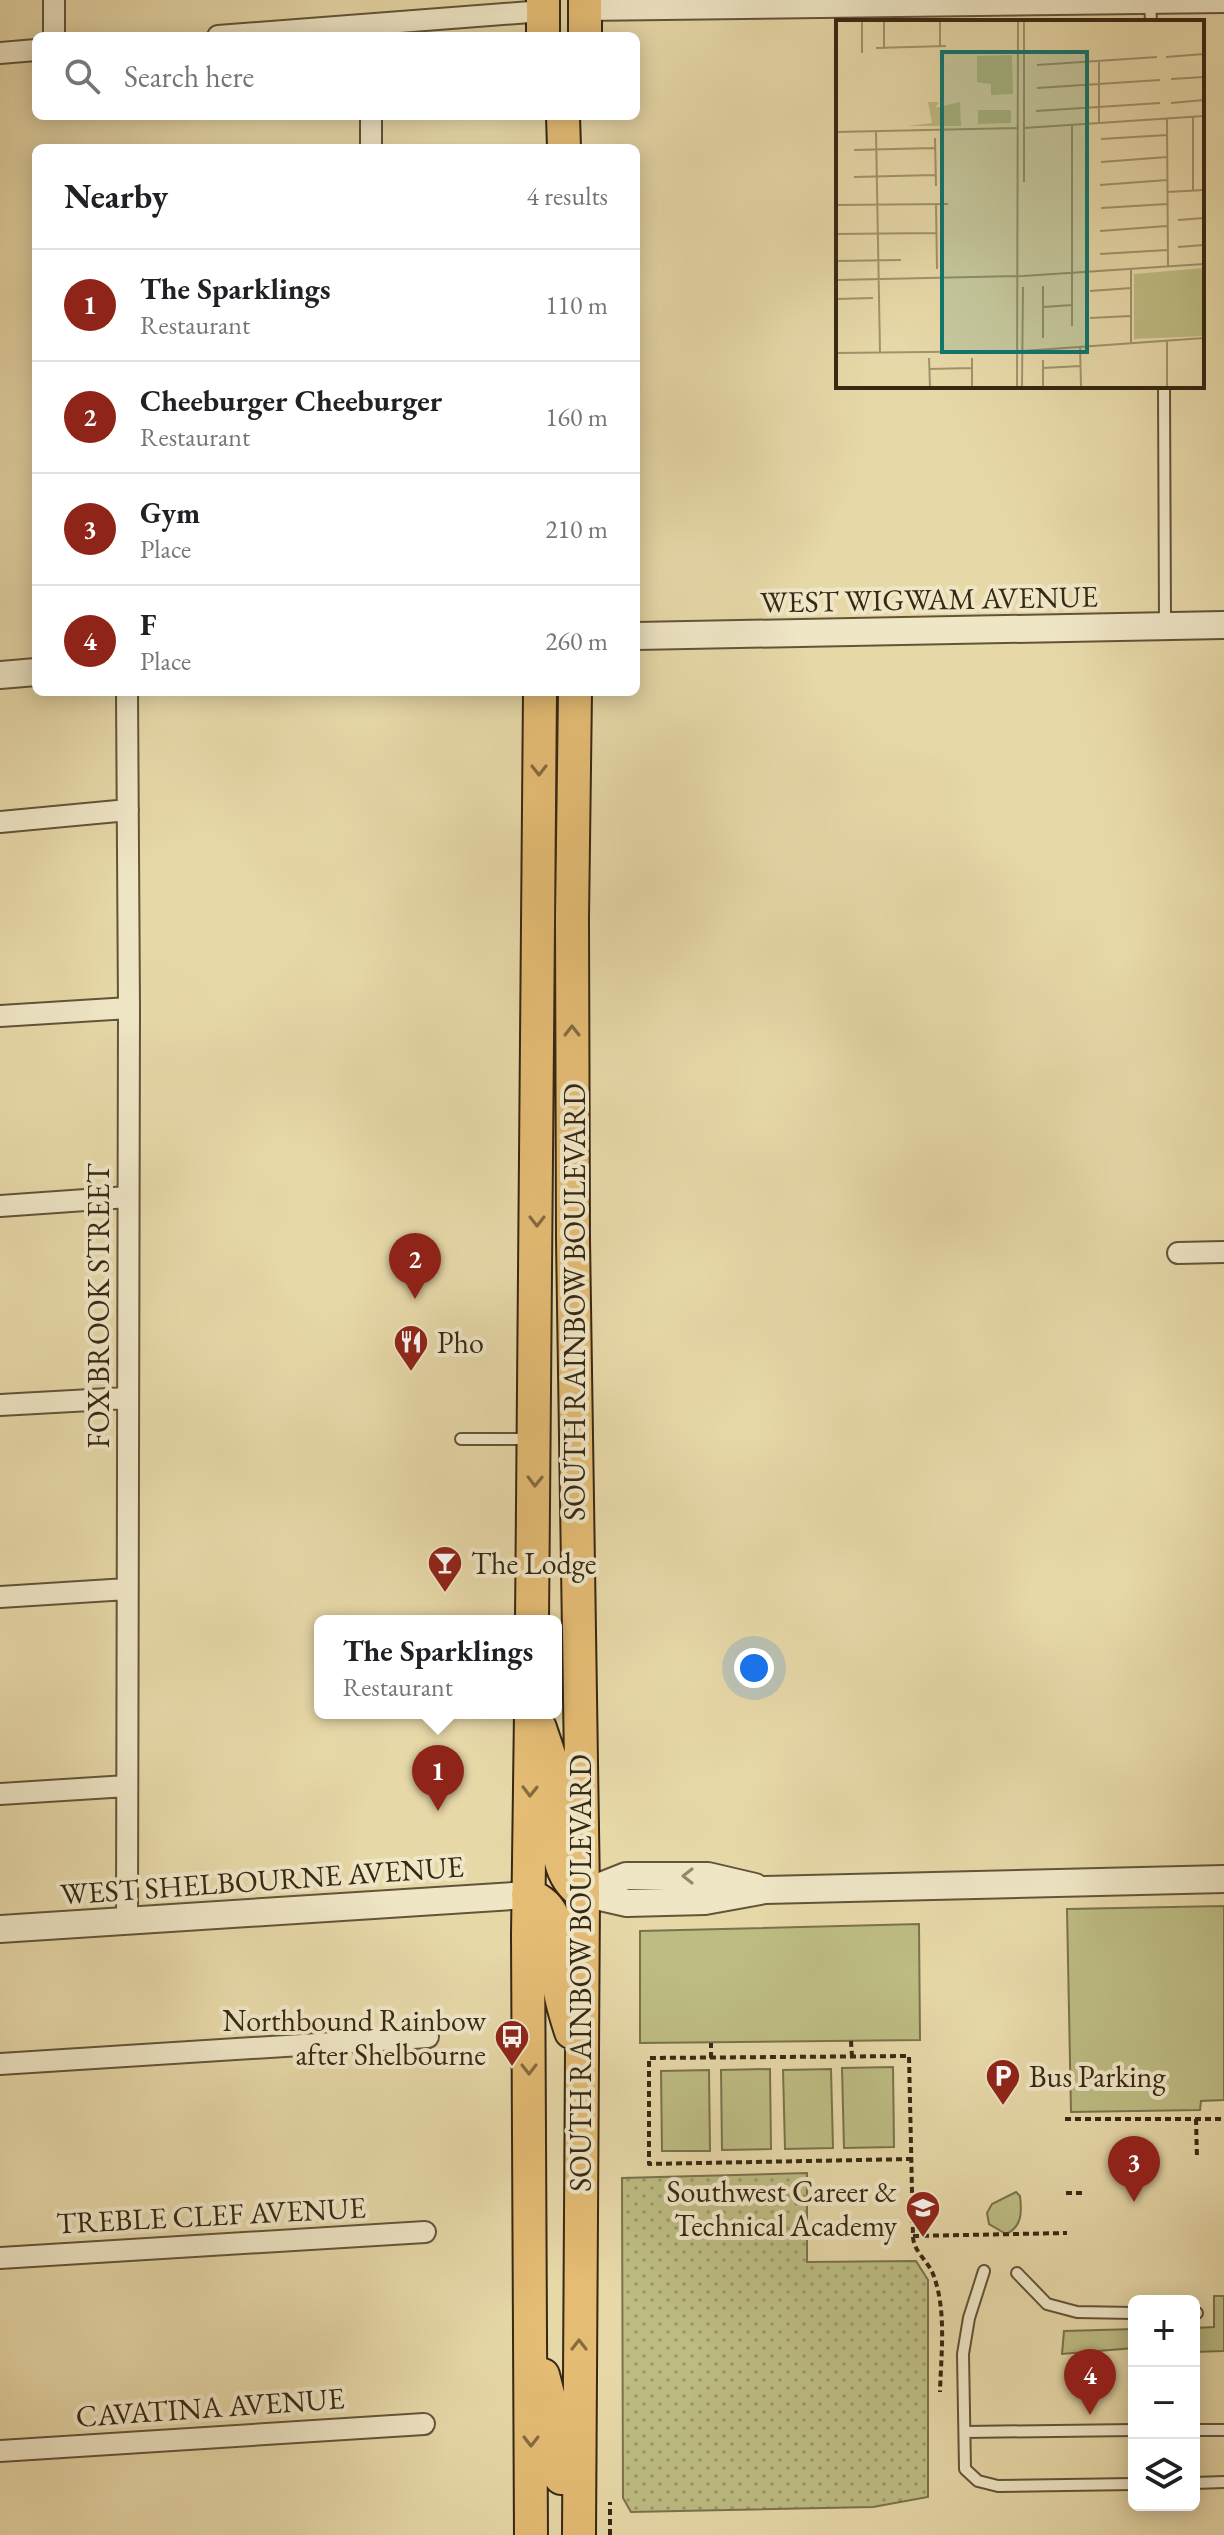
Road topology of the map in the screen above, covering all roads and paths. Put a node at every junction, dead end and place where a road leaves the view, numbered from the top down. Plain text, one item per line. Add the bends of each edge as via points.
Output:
1 (54, 0) edge
2 (1224, 2) edge
3 (763, 4) edge
4 (583, 11) edge
5 (1151, 12) edge
6 (547, 21) edge
7 (54, 32) edge
8 (306, 32) edge
9 (32, 50) edge
10 (0, 53) edge
11 (371, 120) edge
12 (543, 120) edge
13 (563, 120) edge
14 (585, 120) edge
15 (371, 144) edge
16 (543, 144) edge
17 (564, 144) edge
18 (584, 144) edge
19 (1164, 388) edge
20 (1224, 625) edge
21 (1165, 626) junction
22 (640, 636) edge
23 (32, 672) edge
24 (0, 675) edge
25 (127, 696) edge
26 (540, 696) edge
27 (575, 696) edge
28 (128, 810) junction
29 (0, 822) edge
30 (129, 1008) junction
31 (0, 1016) edge
32 (537, 1070) junction
33 (128, 1197) junction
34 (0, 1206) edge
35 (573, 1240) junction
36 (1224, 1252) edge
37 (1178, 1253) dead end
38 (536, 1280) junction
39 (127, 1398) junction
40 (0, 1405) edge
41 (461, 1439) dead end
42 (535, 1439) junction
43 (575, 1478) junction
44 (127, 1589) junction
45 (0, 1597) edge
46 (532, 1615) edge
47 (533, 1719) edge
48 (535, 1719) edge
49 (127, 1786) junction
50 (0, 1794) edge
51 (1224, 1879) edge
52 (583, 1893) junction
53 (528, 1895) junction
54 (127, 1921) junction
55 (0, 1929) edge
56 (428, 2037) dead end
57 (851, 2041) dead end
58 (711, 2043) dead end
59 (852, 2056) junction
60 (711, 2058) junction
61 (0, 2064) edge
62 (583, 2082) junction
63 (1065, 2119) dead end
64 (1196, 2119) junction
65 (1224, 2119) edge
66 (1197, 2158) dead end
67 (912, 2159) junction
68 (1066, 2193) dead end
69 (1083, 2193) dead end
70 (425, 2232) dead end
71 (1067, 2233) dead end
72 (913, 2236) junction
73 (0, 2258) edge
74 (984, 2271) dead end
75 (1017, 2273) dead end
76 (1128, 2313) edge
77 (531, 2334) junction
78 (940, 2392) dead end
79 (424, 2424) dead end
80 (1128, 2430) edge
81 (1200, 2430) edge
82 (1224, 2430) edge
83 (965, 2432) junction
84 (0, 2451) edge
85 (1224, 2482) edge
86 (1200, 2483) edge
87 (1128, 2484) edge
88 (595, 2500) junction
89 (531, 2535) edge
90 (579, 2535) edge
91 (610, 2535) edge

1 - 7 street
2 - 5 street
3 - 4 street
3 - 5 street
6 - 8 street
9 - 10 street
11 - 15 street
12 - 16 main road
13 - 17 main road
14 - 18 main road
19 - 21 lane
20 - 21 street, WEST WIGWAM AVENUE
21 - 22 street, WEST WIGWAM AVENUE
23 - 24 street
25 - 28 street, FOX BROOK STREET
26 -> 32 main road, SOUTH RAINBOW BOULEVARD
35 -> 27 main road, SOUTH RAINBOW BOULEVARD
28 - 29 street
28 - 30 street, FOX BROOK STREET
30 - 31 street
30 - 33 street, FOX BROOK STREET
32 - 35 main road via 558,1149 560,1228
32 -> 38 main road, SOUTH RAINBOW BOULEVARD
33 - 34 street
33 - 39 street, FOX BROOK STREET
35 - 43 main road, SOUTH RAINBOW BOULEVARD
36 - 37 street
38 - 42 main road, SOUTH RAINBOW BOULEVARD
38 - 43 main road via 556,1306
39 - 40 street
39 - 44 street, FOX BROOK STREET
41 - 42 lane
42 -> 46 main road, SOUTH RAINBOW BOULEVARD
43 - 52 main road, SOUTH RAINBOW BOULEVARD
44 - 45 street
44 - 49 street, FOX BROOK STREET
47 -> 53 main road, SOUTH RAINBOW BOULEVARD
48 - 52 main road via 557,1786 564,1872
49 - 50 street
49 - 54 street, FOX BROOK STREET
51 - 52 street via 765,1890 705,1901 620,1903
52 - 62 main road, SOUTH RAINBOW BOULEVARD
53 - 54 street, WEST SHELBOURNE AVENUE
53 - 62 main road via 550,1908 556,1924 559,1985
53 -> 77 main road, SOUTH RAINBOW BOULEVARD
54 - 55 street, WEST SHELBOURNE AVENUE
56 - 61 street
57 - 59 path
58 - 60 path
59 - 60 path
59 - 67 path via 909,2056
60 - 67 path via 649,2058 649,2164
88 -> 62 main road, SOUTH RAINBOW BOULEVARD via 579,2330
63 - 64 path
64 - 65 path
64 - 66 path
67 - 72 path
68 - 69 path
70 - 73 street, TREBLE CLEF AVENUE
71 - 72 path
72 - 78 path via 933,2273 940,2308
74 - 83 lane via 963,2354
75 - 76 lane via 1047,2304 1077,2312
77 - 88 main road via 556,2425 559,2476
77 -> 89 main road, SOUTH RAINBOW BOULEVARD
79 - 84 street, CAVATINA AVENUE
80 - 83 lane
81 - 82 lane
83 - 87 lane via 965,2469 978,2481 998,2486
85 - 86 lane
88 - 90 main road, SOUTH RAINBOW BOULEVARD
88 - 91 path

